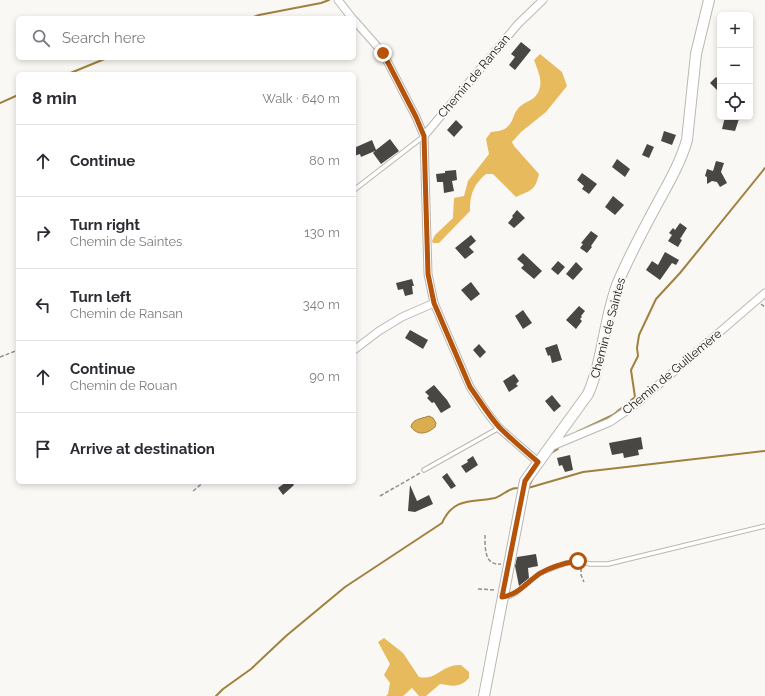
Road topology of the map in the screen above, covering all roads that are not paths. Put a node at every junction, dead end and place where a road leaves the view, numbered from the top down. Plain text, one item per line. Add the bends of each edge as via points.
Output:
1 (338, 0) edge
2 (543, 0) edge
3 (708, 0) edge
4 (351, 16) edge
5 (356, 22) edge
6 (424, 136) junction
7 (356, 188) edge
8 (765, 293) edge
9 (434, 303) junction
10 (356, 348) edge
11 (500, 428) junction
12 (548, 448) junction
13 (538, 462) junction
14 (424, 470) road end
15 (765, 526) edge
16 (503, 594) junction
17 (484, 696) edge

1 - 4 street
2 - 6 street, Chemin de Ransan via 518,24
3 - 12 street, Chemin de Saintes via 696,54 687,140 683,154 637,241 617,286 595,379 588,394
5 - 6 street via 383,53
6 - 7 lane
6 - 9 street via 426,263
8 - 12 street, Chemin de Guillemère via 630,409 610,422
9 - 10 street via 402,317
9 - 11 street via 470,387
11 - 13 street
11 - 14 lane
12 - 13 street, Chemin de Saintes
13 - 16 street, Chemin de Saintes via 525,481
15 - 16 lane via 622,561 600,565 578,561 566,563 540,573 510,596
16 - 17 street, Chemin de Saintes

